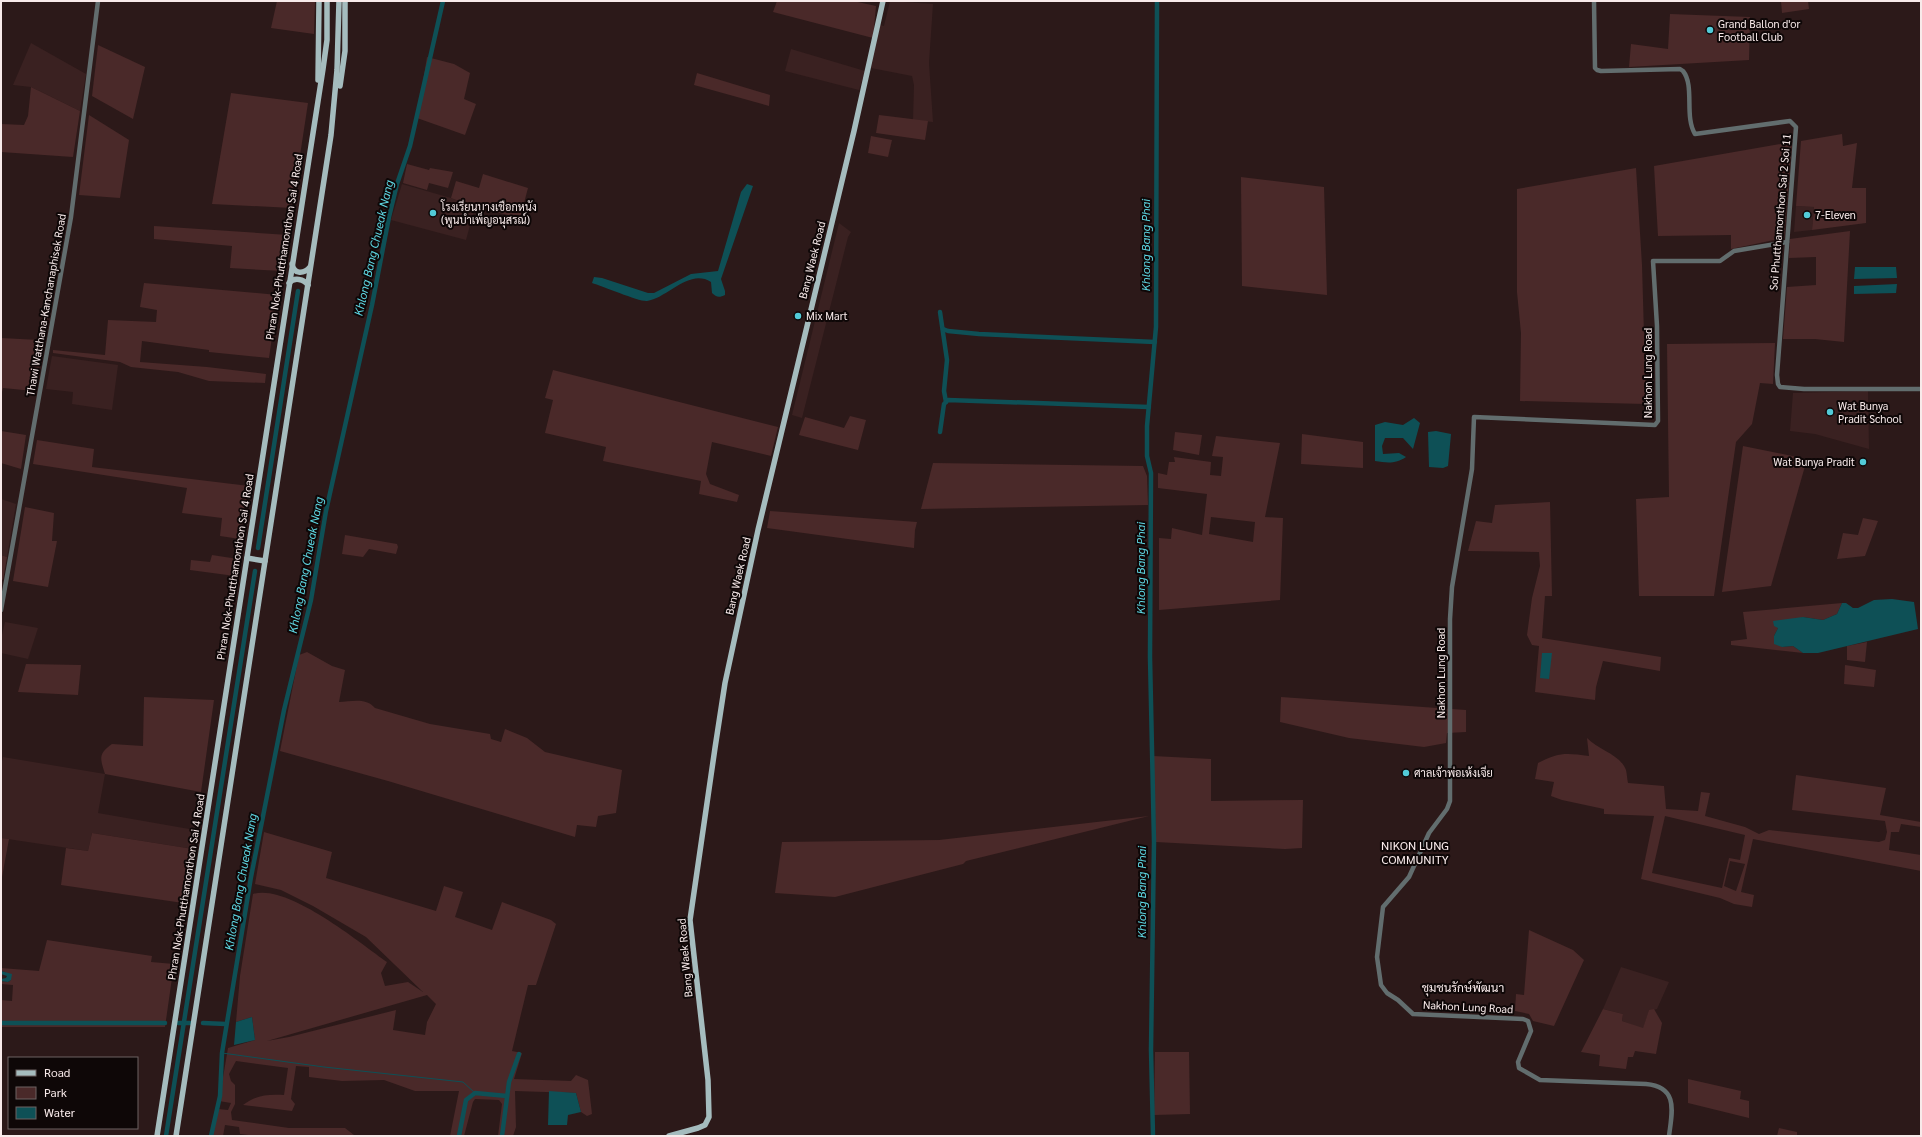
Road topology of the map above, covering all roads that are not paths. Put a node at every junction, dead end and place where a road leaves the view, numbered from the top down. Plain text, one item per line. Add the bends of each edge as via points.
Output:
1 (98, 1) edge
2 (320, 1) edge
3 (327, 1) edge
4 (339, 1) edge
5 (345, 1) edge
6 (883, 1) edge
7 (1594, 1) edge
8 (317, 100) junction
9 (333, 121) junction
10 (1787, 242) junction
11 (292, 264) junction
12 (311, 267) junction
13 (289, 283) junction
14 (308, 285) junction
15 (1921, 388) edge
16 (247, 558) junction
17 (265, 561) junction
18 (1, 610) edge
19 (158, 1136) edge
20 (176, 1136) edge
21 (669, 1136) edge
22 (1668, 1136) edge

1 - 18 street, Thawi Watthana-Kanchanaphisek Road via 71,217
2 - 8 main road
3 - 8 main road, Phran Nok-Phutthamonthon Sai 4 Road via 326,47
4 - 9 main road
5 - 9 main road via 344,60
6 - 21 main road, Bang Waek Road via 758,530 729,661 718,725 690,920 710,1117 705,1125
7 - 10 street, Soi Phutthamonthon Sai 2 Soi 11 via 1595,68 1601,71 1680,69 1688,88 1695,134 1790,121 1793,123 1796,127 1796,137
8 - 11 main road, Phran Nok-Phutthamonthon Sai 4 Road
9 - 12 main road
10 - 15 street, Soi Phutthamonthon Sai 2 Soi 11 via 1777,375 1780,387
10 - 22 street, Nakhon Lung Road via 1734,251 1720,261 1654,261 1658,421 1655,425 1474,417 1472,469 1452,587 1450,801 1447,809 1429,832 1409,877 1383,907 1377,957 1381,985 1413,1014 1528,1021 1531,1030 1518,1066 1540,1080 1646,1084 1661,1089 1668,1094 1671,1101
11 - 12 main road via 293,269 298,272
11 - 13 main road, Phran Nok-Phutthamonthon Sai 4 Road
12 - 14 main road
13 - 14 main road via 299,280
13 - 16 main road, Phran Nok-Phutthamonthon Sai 4 Road
14 - 17 main road
16 - 17 main road
16 - 19 main road, Phran Nok-Phutthamonthon Sai 4 Road
17 - 20 main road

